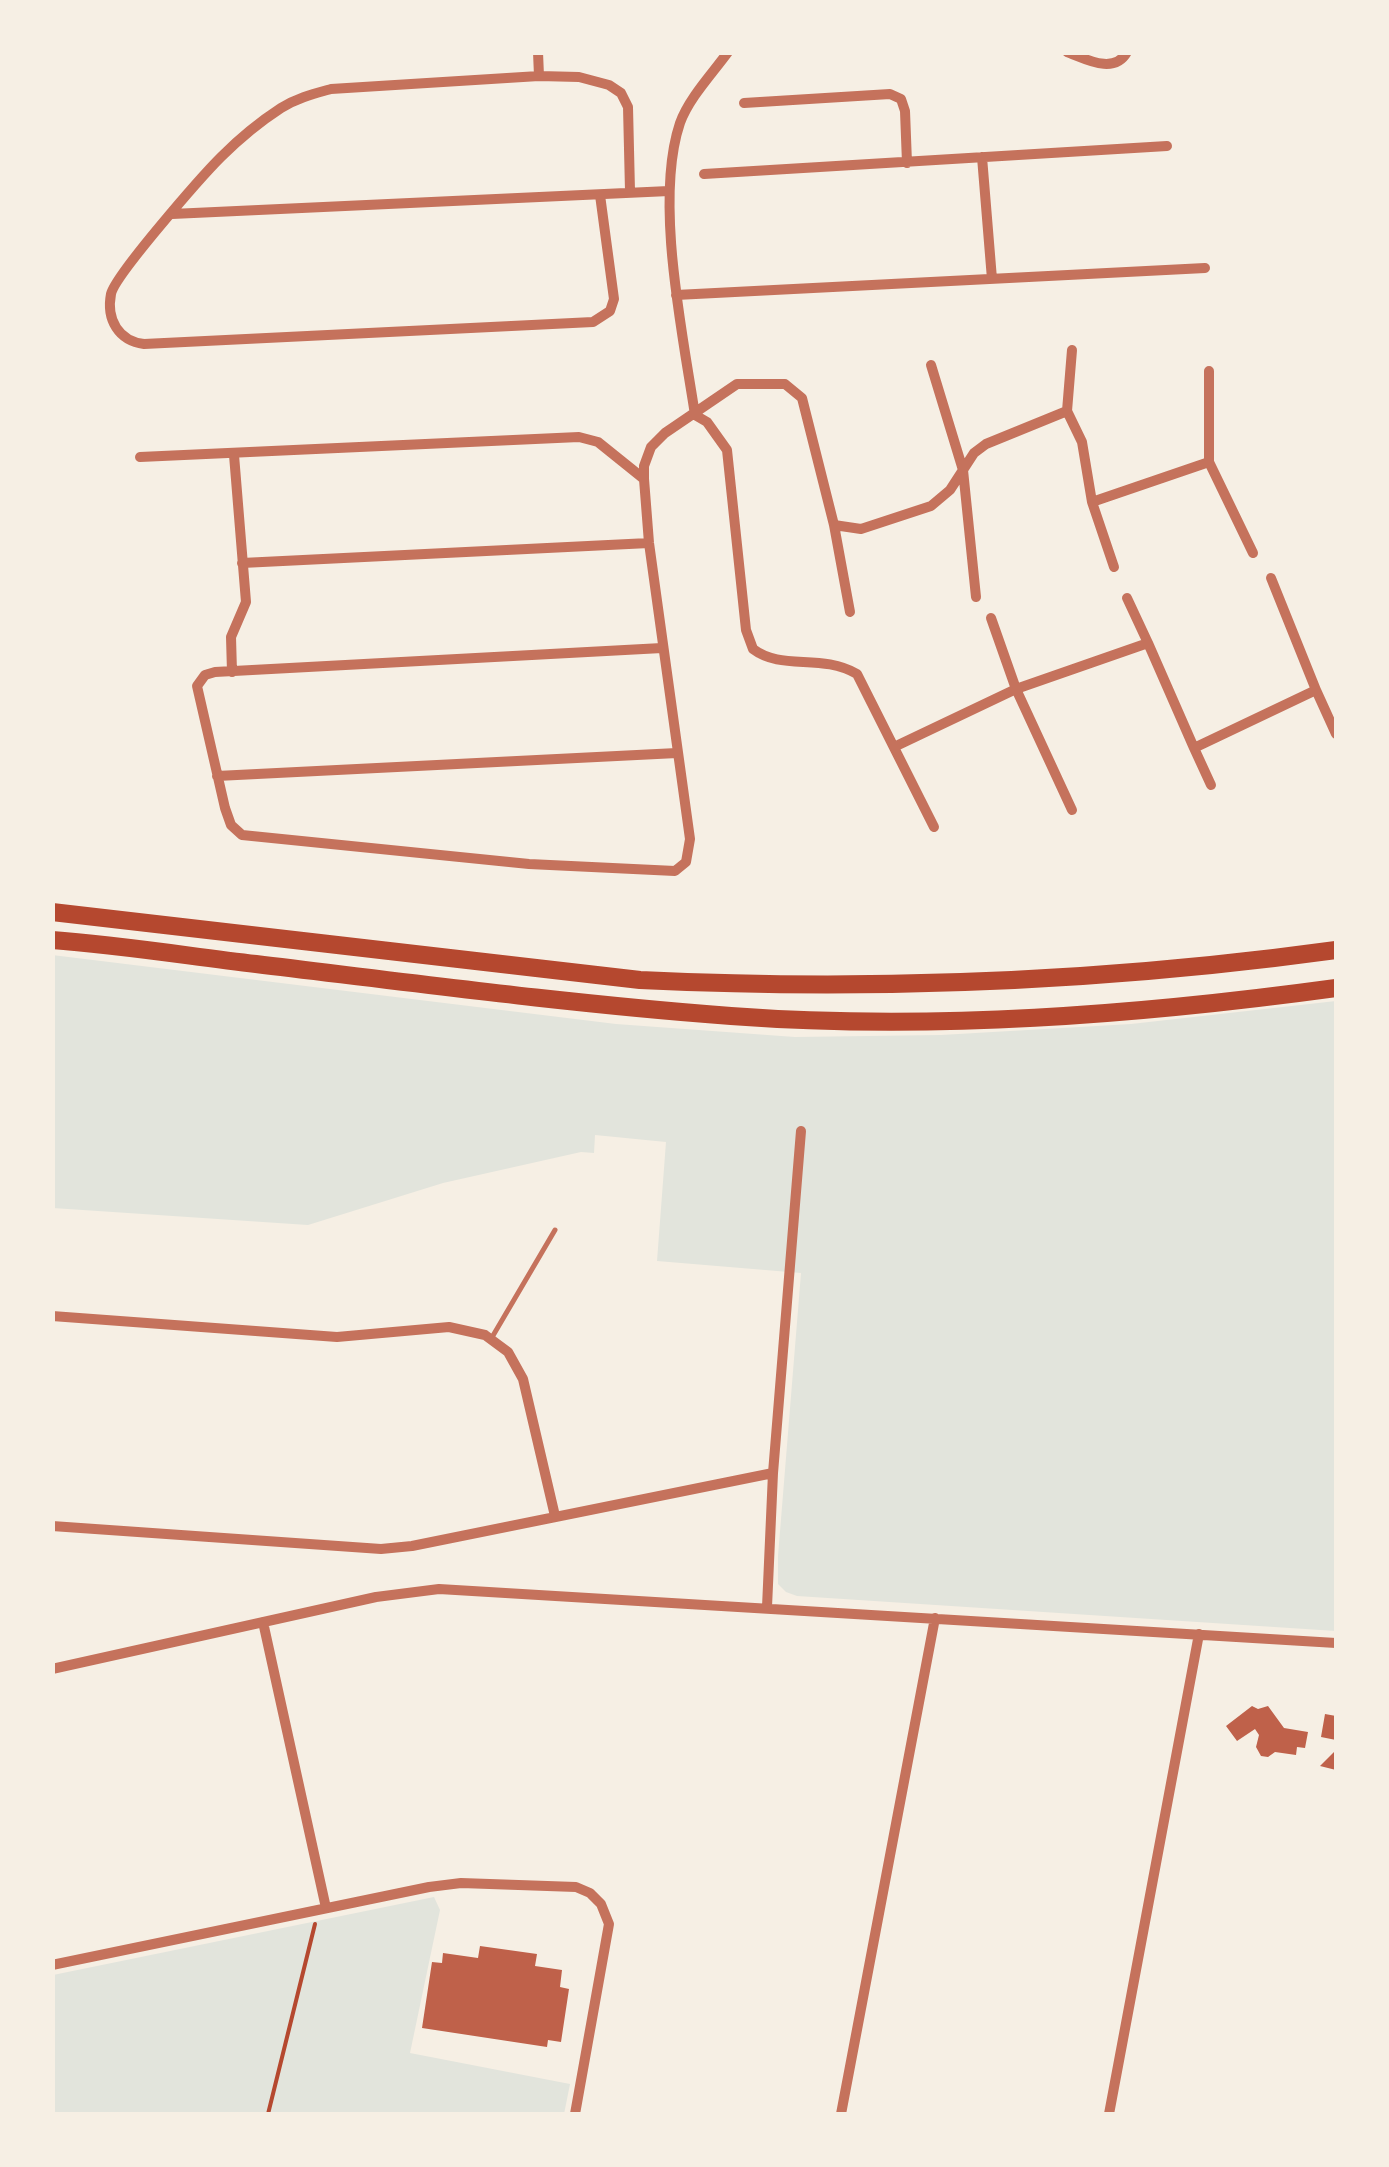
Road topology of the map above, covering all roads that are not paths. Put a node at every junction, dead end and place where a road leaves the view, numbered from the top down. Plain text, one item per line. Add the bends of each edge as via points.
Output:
1 (538, 52) edge
2 (728, 52) edge
3 (1067, 52) edge
4 (1128, 52) edge
5 (538, 76) junction
6 (744, 103) dead end
7 (1167, 146) dead end
8 (982, 157) junction
9 (907, 162) junction
10 (704, 174) dead end
11 (630, 191) junction
12 (669, 191) junction
13 (600, 194) junction
14 (172, 214) junction
15 (1205, 268) dead end
16 (992, 279) junction
17 (676, 296) junction
18 (1072, 350) dead end
19 (932, 365) dead end
20 (1209, 371) dead end
21 (1067, 412) junction
22 (695, 415) junction
23 (234, 455) junction
24 (140, 457) dead end
25 (1210, 462) junction
26 (964, 470) junction
27 (644, 479) junction
28 (1092, 502) junction
29 (834, 525) junction
30 (649, 544) junction
31 (1253, 553) dead end
32 (242, 564) junction
33 (1114, 567) dead end
34 (1271, 578) dead end
35 (976, 596) dead end
36 (1127, 598) dead end
37 (850, 612) dead end
38 (991, 618) dead end
39 (1148, 643) junction
40 (662, 648) junction
41 (232, 672) junction
42 (1016, 689) junction
43 (1316, 690) junction
44 (1336, 734) edge
45 (894, 747) junction
46 (1194, 748) junction
47 (677, 753) junction
48 (217, 776) junction
49 (1211, 784) dead end
50 (1072, 810) dead end
51 (934, 827) dead end
52 (52, 912) edge
53 (52, 940) edge
54 (1336, 950) edge
55 (1336, 988) edge
56 (801, 1131) dead end
57 (555, 1230) dead end
58 (52, 1316) edge
59 (491, 1339) junction
60 (773, 1473) junction
61 (555, 1516) junction
62 (52, 1526) edge
63 (767, 1607) junction
64 (935, 1618) junction
65 (263, 1622) junction
66 (1198, 1634) junction
67 (1336, 1643) edge
68 (52, 1668) edge
69 (322, 1909) junction
70 (52, 1965) edge
71 (575, 2114) edge
72 (841, 2114) edge
73 (1109, 2114) edge

1 - 5 street
2 - 12 street via 680,123
3 - 4 street via 1114,65
5 - 11 street via 579,77 621,93 628,107
5 - 14 street via 303,96 222,155
6 - 9 street via 890,94 905,111
7 - 8 street
8 - 9 street
8 - 16 street
9 - 10 street
11 - 12 street
11 - 13 street
12 - 17 street
13 - 14 street
13 - 14 street via 614,299 610,311 593,322 129,342 113,322 111,294
15 - 16 street
16 - 17 street
17 - 22 street
18 - 21 street
19 - 26 street
20 - 25 street
21 - 26 street via 986,444
21 - 28 street via 1082,442
22 - 27 street via 651,446
22 - 29 street via 738,384 785,384 802,398
22 - 45 street via 727,450 753,649 770,658 836,663 857,674
23 - 24 street
23 - 27 street via 579,437 598,442
23 - 32 street
25 - 28 street
25 - 31 street
26 - 29 street via 932,506 860,529
26 - 35 street
27 - 30 street
28 - 33 street
29 - 37 street
30 - 32 street
30 - 40 street
32 - 41 street via 246,602 231,637
34 - 43 street
36 - 39 street
38 - 42 street
39 - 42 street
39 - 46 street
40 - 41 street
40 - 47 street
41 - 48 street via 205,674 198,686
42 - 45 street
42 - 50 street
43 - 44 street
43 - 46 street
45 - 51 street
46 - 49 street
47 - 48 street
47 - 48 street via 690,852 675,871 660,872 242,835 232,825
52 - 54 main road via 720,984 1078,979
53 - 55 main road via 552,1000 820,1020 1135,1010
56 - 60 street
57 - 59 lane
58 - 59 street via 336,1337 449,1327
59 - 61 street via 508,1352 523,1379
60 - 61 street
60 - 63 street
61 - 62 street via 381,1548
63 - 64 street
63 - 65 street via 438,1589
64 - 66 street
64 - 72 street
65 - 68 street
65 - 69 street
66 - 67 street
66 - 73 street
69 - 70 street
69 - 71 street via 478,1882 590,1893 609,1924

